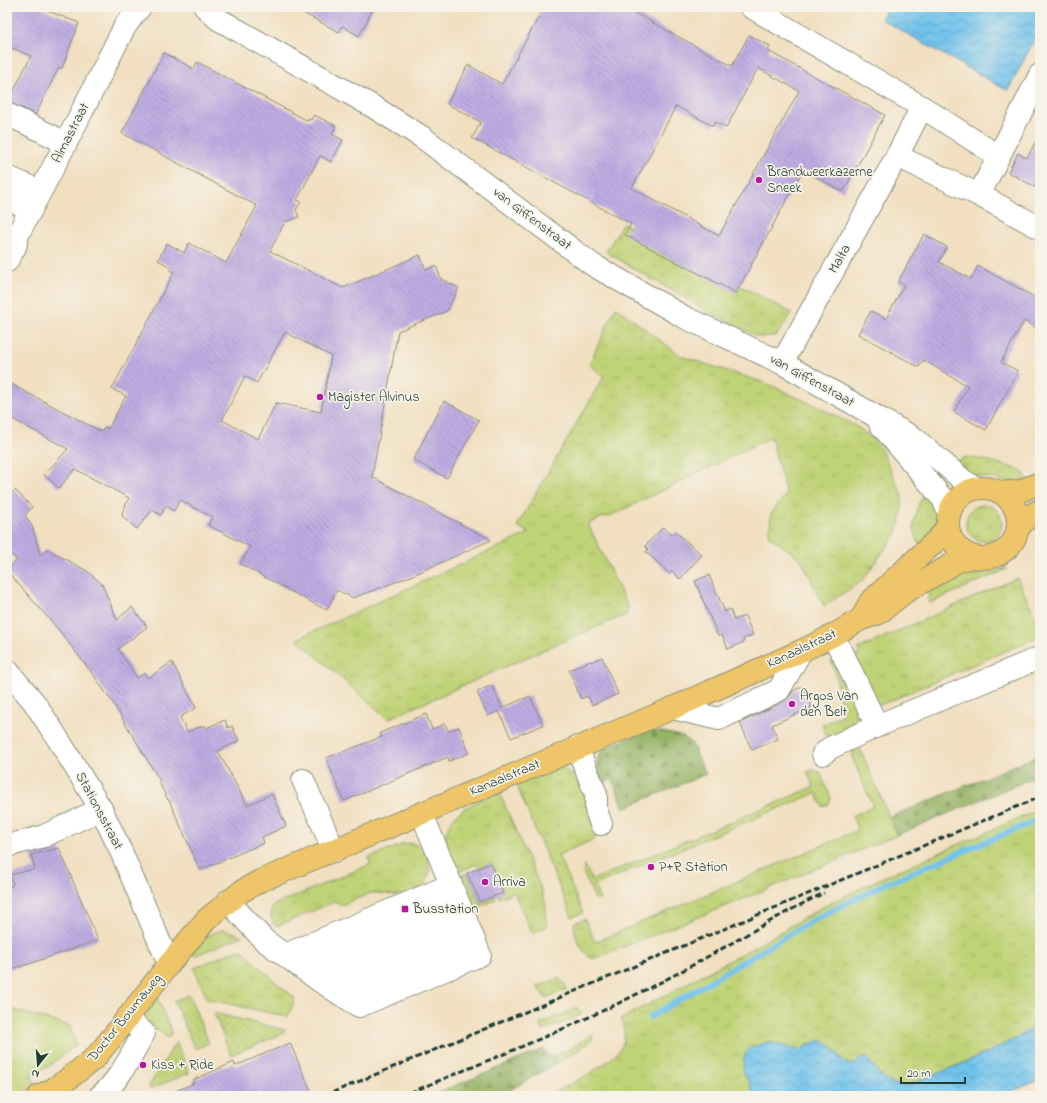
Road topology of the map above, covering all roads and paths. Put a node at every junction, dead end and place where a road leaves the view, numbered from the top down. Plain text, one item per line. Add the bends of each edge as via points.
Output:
1 (140, 7) edge
2 (205, 7) edge
3 (751, 7) edge
4 (1040, 75) edge
5 (922, 108) junction
6 (7, 114) edge
7 (66, 143) junction
8 (897, 156) junction
9 (998, 156) junction
10 (7, 177) edge
11 (978, 195) junction
12 (7, 198) edge
13 (36, 201) junction
14 (1040, 228) edge
15 (7, 262) edge
16 (782, 363) junction
17 (870, 413) junction
18 (1040, 483) edge
19 (976, 488) junction
20 (1002, 493) junction
21 (1040, 510) edge
22 (948, 521) junction
23 (1018, 528) junction
24 (972, 557) junction
25 (861, 619) junction
26 (832, 636) junction
27 (801, 651) junction
28 (1039, 658) edge
29 (7, 670) edge
30 (673, 708) junction
31 (877, 726) junction
32 (577, 748) junction
33 (823, 754) dead end
34 (303, 780) dead end
35 (101, 808) junction
36 (601, 808) dead end
37 (422, 814) junction
38 (7, 846) edge
39 (334, 851) junction
40 (228, 901) junction
41 (462, 911) junction
42 (285, 955) junction
43 (169, 964) junction
44 (302, 968) junction
45 (320, 981) junction
46 (127, 1018) junction
47 (49, 1094) edge
48 (100, 1096) edge

1 - 7 street, Almastraat via 124,28
2 - 16 street, van Giffenstraat via 218,19 422,137 593,265 684,318
3 - 5 street
4 - 9 street
5 - 8 street, Malta
5 - 9 street
6 - 7 street
7 - 13 street, Almastraat
8 - 11 street
8 - 16 street, Malta
9 - 11 street
10 - 13 street
11 - 14 street
12 - 13 street
13 - 15 street, Almastraat via 18,234
16 - 17 street, van Giffenstraat
17 - 19 street, van Giffenstraat via 914,438 964,481
17 - 22 street, van Giffenstraat via 943,499
18 - 20 main road via 1020,491
19 - 20 main road via 989,488
19 - 22 main road via 964,493 954,502
20 - 23 main road via 1012,502 1018,517
21 - 23 main road via 1030,515
22 - 24 main road via 951,540 958,549
22 - 25 main road via 940,537 870,602
23 - 24 main road via 1008,549 999,555 988,559
24 - 25 main road, Kanaalstraat via 958,562 905,592 879,613
25 - 26 main road, Kanaalstraat
26 - 27 main road, Kanaalstraat
26 - 31 street
27 - 30 main road, Kanaalstraat
27 - 30 street via 779,690 719,719
28 - 31 street
29 - 35 street, Stationsstraat via 34,702
30 - 32 main road, Kanaalstraat
31 - 33 street via 830,748
32 - 36 street
32 - 37 main road, Kanaalstraat
34 - 39 street
35 - 38 street via 44,836
35 - 43 street, Stationsstraat
37 - 39 main road, Kanaalstraat
37 - 41 street
39 - 40 main road, Kanaalstraat via 260,882
40 - 42 street via 264,940
40 - 43 main road, Kanaalstraat via 207,919
41 - 42 street
41 - 44 street
41 - 45 street
41 - 45 street via 480,955 359,1006
42 - 44 street
43 - 46 main road, Doctor Boumaweg
44 - 45 street
46 - 47 main road, Doctor Boumaweg via 94,1058
46 - 48 street via 144,1033 116,1078

